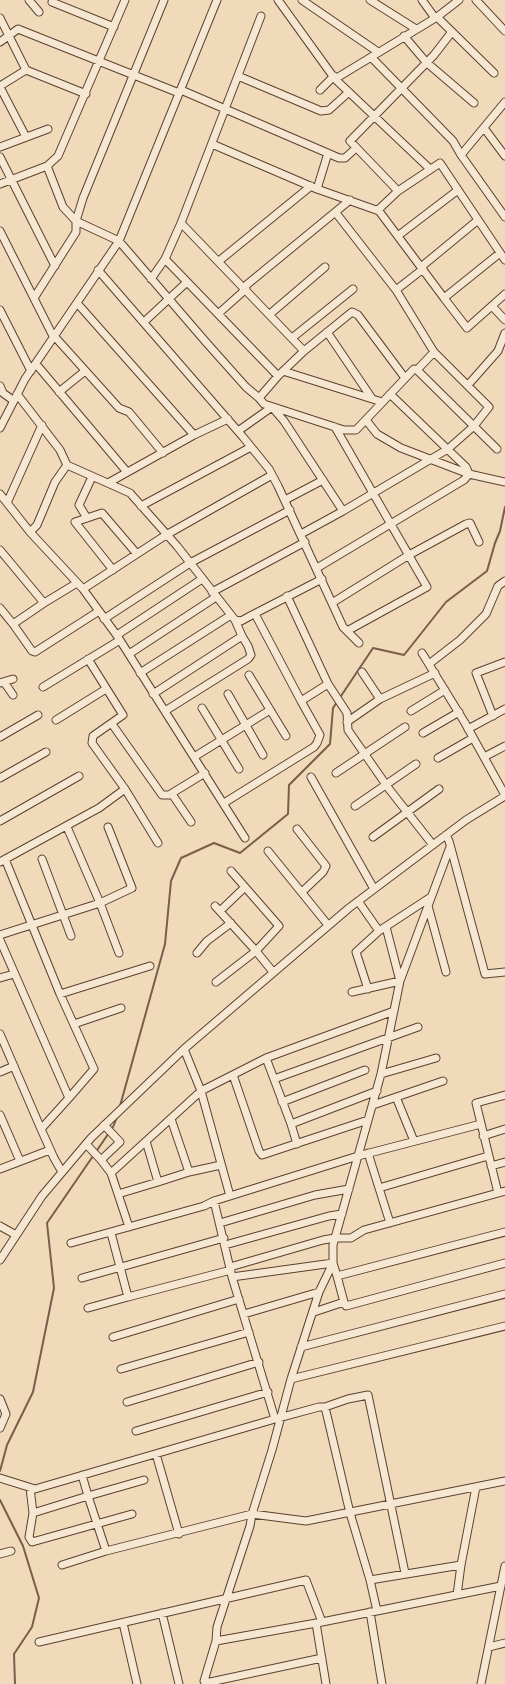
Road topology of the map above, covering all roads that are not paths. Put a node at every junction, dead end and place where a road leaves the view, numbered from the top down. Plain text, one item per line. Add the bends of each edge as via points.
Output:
1 (29, 0) edge
2 (125, 0) edge
3 (165, 0) edge
4 (217, 0) edge
5 (278, 0) edge
6 (290, 0) edge
7 (302, 0) edge
8 (370, 0) edge
9 (422, 0) edge
10 (459, 0) edge
11 (476, 0) edge
12 (52, 2) dead end
13 (284, 9) junction
14 (39, 12) dead end
15 (261, 16) dead end
16 (0, 18) edge
17 (436, 18) junction
18 (114, 27) junction
19 (416, 29) junction
20 (505, 31) edge
21 (451, 33) junction
22 (10, 35) junction
23 (404, 36) junction
24 (0, 42) edge
25 (374, 54) junction
26 (100, 61) junction
27 (426, 62) junction
28 (26, 70) junction
29 (494, 73) dead end
30 (133, 74) junction
31 (238, 76) junction
32 (334, 77) junction
33 (0, 87) edge
34 (400, 88) junction
35 (320, 90) dead end
36 (180, 92) junction
37 (349, 92) junction
38 (86, 94) junction
39 (505, 102) edge
40 (474, 103) dead end
41 (225, 110) junction
42 (374, 116) junction
43 (484, 128) junction
44 (48, 129) dead end
45 (26, 137) junction
46 (213, 144) junction
47 (0, 147) edge
48 (356, 148) junction
49 (328, 153) junction
50 (461, 155) junction
51 (505, 156) edge
52 (0, 157) edge
53 (47, 166) junction
54 (430, 169) junction
55 (11, 180) junction
56 (0, 184) edge
57 (314, 187) junction
58 (458, 190) junction
59 (398, 191) junction
60 (350, 200) junction
61 (378, 210) junction
62 (336, 213) junction
63 (505, 217) edge
64 (478, 220) junction
65 (76, 221) junction
66 (181, 223) junction
67 (0, 231) edge
68 (399, 235) junction
69 (119, 241) junction
70 (503, 256) edge
71 (165, 260) junction
72 (219, 261) junction
73 (55, 266) junction
74 (325, 267) dead end
75 (422, 268) junction
76 (98, 270) junction
77 (151, 279) junction
78 (187, 282) junction
79 (245, 288) junction
80 (353, 289) dead end
81 (396, 290) junction
82 (505, 294) edge
83 (34, 298) junction
84 (444, 298) junction
85 (169, 299) junction
86 (77, 303) junction
87 (492, 306) junction
88 (0, 310) edge
89 (218, 314) junction
90 (270, 314) junction
91 (505, 320) edge
92 (144, 322) junction
93 (327, 332) junction
94 (505, 333) edge
95 (55, 338) junction
96 (292, 338) junction
97 (304, 351) junction
98 (434, 352) junction
99 (33, 367) junction
100 (85, 370) junction
101 (417, 370) junction
102 (280, 373) junction
103 (405, 378) junction
104 (468, 385) junction
105 (0, 386) edge
106 (59, 392) junction
107 (390, 394) junction
108 (3, 397) edge
109 (16, 398) junction
110 (259, 398) junction
111 (371, 398) junction
112 (382, 402) junction
113 (272, 406) junction
114 (228, 419) junction
115 (366, 420) junction
116 (42, 425) junction
117 (474, 426) junction
118 (0, 428) edge
119 (336, 428) junction
120 (238, 431) junction
121 (194, 435) junction
122 (251, 447) junction
123 (448, 449) junction
124 (497, 449) dead end
125 (164, 453) junction
126 (432, 459) junction
127 (67, 465) junction
128 (127, 472) junction
129 (469, 474) junction
130 (272, 475) junction
131 (92, 477) junction
132 (323, 480) junction
133 (504, 482) edge
134 (108, 483) junction
135 (374, 493) junction
136 (0, 494) edge
137 (285, 500) junction
138 (7, 503) junction
139 (141, 506) junction
140 (290, 510) junction
141 (343, 511) junction
142 (87, 518) junction
143 (390, 524) junction
144 (30, 532) junction
145 (301, 534) junction
146 (166, 535) junction
147 (305, 542) junction
148 (479, 542) dead end
149 (0, 550) edge
150 (137, 554) junction
151 (409, 555) junction
152 (190, 563) junction
153 (317, 568) junction
154 (113, 570) junction
155 (202, 579) junction
156 (322, 579) junction
157 (505, 581) edge
158 (77, 583) junction
159 (83, 589) junction
160 (214, 594) junction
161 (287, 596) junction
162 (44, 603) junction
163 (332, 603) junction
164 (0, 608) edge
165 (99, 611) junction
166 (255, 614) junction
167 (233, 618) junction
168 (104, 619) junction
169 (13, 624) junction
170 (347, 631) junction
171 (242, 636) junction
172 (118, 638) junction
173 (359, 644) dead end
174 (422, 652) dead end
175 (129, 654) junction
176 (88, 659) junction
177 (505, 662) edge
178 (429, 664) junction
179 (363, 672) dead end
180 (140, 673) junction
181 (435, 673) junction
182 (249, 675) dead end
183 (13, 679) dead end
184 (2, 683) edge
185 (328, 684) junction
186 (43, 687) dead end
187 (106, 689) junction
188 (445, 690) junction
189 (153, 694) junction
190 (228, 694) dead end
191 (13, 695) dead end
192 (380, 699) junction
193 (301, 701) junction
194 (202, 708) dead end
195 (505, 709) edge
196 (270, 710) junction
197 (165, 711) junction
198 (411, 711) dead end
199 (459, 712) junction
200 (38, 715) dead end
201 (493, 716) junction
202 (56, 720) dead end
203 (347, 722) junction
204 (112, 724) junction
205 (246, 725) junction
206 (405, 727) dead end
207 (468, 729) junction
208 (423, 733) dead end
209 (286, 736) dead end
210 (0, 737) edge
211 (473, 738) junction
212 (221, 740) junction
213 (505, 746) edge
214 (46, 752) dead end
215 (263, 754) dead end
216 (365, 755) junction
217 (194, 757) junction
218 (484, 757) junction
219 (438, 758) dead end
220 (416, 764) dead end
221 (239, 769) dead end
222 (205, 773) junction
223 (336, 773) dead end
224 (79, 776) dead end
225 (311, 777) dead end
226 (0, 778) edge
227 (387, 786) junction
228 (125, 789) junction
229 (439, 789) dead end
230 (172, 794) junction
231 (505, 796) edge
232 (224, 804) junction
233 (355, 807) dead end
234 (408, 813) junction
235 (0, 821) edge
236 (191, 822) dead end
237 (66, 826) junction
238 (108, 827) dead end
239 (297, 829) dead end
240 (446, 835) junction
241 (373, 837) dead end
242 (245, 838) dead end
243 (158, 843) dead end
244 (433, 845) junction
245 (450, 847) junction
246 (268, 851) dead end
247 (42, 859) dead end
248 (3, 861) edge
249 (231, 871) dead end
250 (245, 887) junction
251 (374, 889) junction
252 (302, 892) junction
253 (430, 897) junction
254 (358, 901) junction
255 (100, 903) junction
256 (428, 906) junction
257 (63, 915) junction
258 (33, 923) junction
259 (231, 923) junction
260 (328, 925) junction
261 (383, 929) junction
262 (0, 935) edge
263 (71, 936) dead end
264 (0, 940) edge
265 (256, 951) junction
266 (119, 953) dead end
267 (197, 953) dead end
268 (3, 954) edge
269 (150, 966) dead end
270 (273, 972) junction
271 (446, 972) dead end
272 (505, 972) edge
273 (14, 974) junction
274 (0, 978) edge
275 (400, 981) junction
276 (216, 982) dead end
277 (368, 988) junction
278 (352, 992) dead end
279 (60, 994) junction
280 (121, 1008) dead end
281 (394, 1011) junction
282 (74, 1024) junction
283 (418, 1027) dead end
284 (0, 1034) edge
285 (388, 1038) junction
286 (184, 1049) junction
287 (266, 1058) junction
288 (436, 1058) dead end
289 (14, 1066) junction
290 (365, 1070) dead end
291 (0, 1072) edge
292 (381, 1074) junction
293 (233, 1076) junction
294 (274, 1079) junction
295 (443, 1081) dead end
296 (201, 1091) junction
297 (377, 1091) junction
298 (505, 1095) edge
299 (396, 1097) junction
300 (69, 1098) junction
301 (282, 1102) junction
302 (373, 1105) junction
303 (0, 1115) edge
304 (171, 1119) junction
305 (368, 1120) junction
306 (291, 1124) junction
307 (481, 1124) junction
308 (105, 1127) junction
309 (41, 1129) junction
310 (505, 1130) edge
311 (483, 1136) junction
312 (146, 1142) junction
313 (414, 1142) junction
314 (86, 1144) junction
315 (297, 1144) junction
316 (50, 1150) junction
317 (368, 1153) junction
318 (358, 1156) junction
319 (488, 1156) junction
320 (100, 1158) junction
321 (20, 1161) junction
322 (505, 1162) edge
323 (221, 1165) junction
324 (490, 1166) junction
325 (0, 1168) edge
326 (62, 1172) junction
327 (189, 1172) junction
328 (111, 1173) junction
329 (158, 1182) junction
330 (379, 1188) junction
331 (349, 1189) junction
332 (501, 1192) edge
333 (118, 1194) junction
334 (230, 1196) junction
335 (214, 1201) junction
336 (342, 1214) junction
337 (220, 1223) junction
338 (390, 1223) junction
339 (0, 1226) edge
340 (129, 1227) junction
341 (505, 1232) edge
342 (111, 1233) junction
343 (16, 1235) junction
344 (335, 1238) junction
345 (224, 1241) junction
346 (71, 1243) dead end
347 (0, 1260) edge
348 (333, 1263) junction
349 (505, 1263) edge
350 (120, 1269) junction
351 (231, 1271) junction
352 (337, 1276) junction
353 (82, 1278) dead end
354 (319, 1292) junction
355 (505, 1294) edge
356 (128, 1297) junction
357 (239, 1299) junction
358 (344, 1302) junction
359 (88, 1308) dead end
360 (314, 1312) junction
361 (244, 1314) junction
362 (505, 1326) edge
363 (249, 1332) junction
364 (113, 1336) dead end
365 (301, 1347) junction
366 (259, 1362) junction
367 (121, 1369) dead end
368 (291, 1379) junction
369 (268, 1392) junction
370 (0, 1399) edge
371 (127, 1402) dead end
372 (325, 1407) junction
373 (278, 1419) junction
374 (0, 1428) edge
375 (136, 1431) dead end
376 (156, 1454) junction
377 (82, 1475) junction
378 (0, 1478) edge
379 (144, 1480) dead end
380 (505, 1481) edge
381 (476, 1487) junction
382 (30, 1488) junction
383 (88, 1496) junction
384 (391, 1505) junction
385 (33, 1513) junction
386 (350, 1513) junction
387 (132, 1514) dead end
388 (252, 1514) junction
389 (97, 1525) junction
390 (179, 1534) junction
391 (11, 1551) dead end
392 (106, 1551) junction
393 (0, 1554) edge
394 (62, 1565) dead end
395 (461, 1565) junction
396 (505, 1566) edge
397 (405, 1573) junction
398 (370, 1580) junction
399 (501, 1586) junction
400 (457, 1595) junction
401 (227, 1599) junction
402 (374, 1612) junction
403 (162, 1613) junction
404 (123, 1623) junction
405 (319, 1623) junction
406 (216, 1641) junction
407 (39, 1642) dead end
408 (505, 1643) edge
409 (489, 1647) junction
410 (322, 1658) junction
411 (137, 1684) edge
412 (178, 1684) edge
413 (326, 1684) edge
414 (382, 1684) edge
415 (481, 1684) edge

1 - 14 street
2 - 18 street
3 - 30 street
4 - 36 street
5 - 13 street
6 - 13 street
7 - 25 street
8 - 19 street
9 - 17 street
10 - 17 street
11 - 20 street
12 - 18 street
13 - 32 street
15 - 31 street
16 - 22 street
17 - 19 street
17 - 21 street
18 - 26 street
19 - 23 street
21 - 27 street
21 - 29 street
22 - 24 street
22 - 26 street via 18,29
22 - 28 street
23 - 25 street
23 - 27 street
25 - 32 street
25 - 34 street
26 - 30 street
26 - 38 street
27 - 34 street
27 - 40 street
28 - 33 street
28 - 38 street
30 - 36 street
30 - 65 street
31 - 37 street via 321,111 329,110
31 - 41 street
32 - 35 street
32 - 37 street
33 - 45 street
34 - 42 street
34 - 50 street via 453,141
36 - 41 street
36 - 69 street
37 - 42 street
38 - 53 street via 58,156
39 - 43 street
41 - 46 street
41 - 49 street
42 - 48 street via 350,141
42 - 54 street
43 - 50 street
43 - 51 street
44 - 45 street
45 - 47 street
46 - 57 street
46 - 66 street
48 - 49 street via 343,159
48 - 59 street
49 - 57 street
50 - 63 street
52 - 55 street
53 - 55 street
53 - 65 street via 63,207
54 - 58 street via 440,163
54 - 59 street
55 - 56 street
55 - 73 street
57 - 60 street
57 - 72 street
58 - 64 street
58 - 68 street
59 - 61 street
60 - 61 street
60 - 62 street
61 - 68 street
62 - 79 street
62 - 81 street
64 - 70 street
64 - 75 street
65 - 69 street
65 - 73 street via 76,232
66 - 71 street
66 - 72 street
67 - 83 street
68 - 75 street
69 - 76 street
69 - 77 street
70 - 84 street
71 - 77 street
71 - 78 street
72 - 79 street
73 - 83 street
74 - 90 street
75 - 81 street
75 - 84 street
76 - 86 street
76 - 92 street
77 - 85 street
78 - 85 street
78 - 89 street
79 - 89 street
79 - 90 street
80 - 96 street
81 - 98 street
82 - 87 street
83 - 95 street
84 - 87 street via 467,328
85 - 92 street
85 - 110 street
86 - 95 street
86 - 121 street
87 - 91 street
88 - 99 street
89 - 102 street
90 - 96 street
92 - 114 street
93 - 97 street
93 - 103 street via 352,312 358,315
93 - 111 street
94 - 104 street via 498,351
95 - 99 street
95 - 100 street
96 - 97 street
97 - 102 street
98 - 101 street
98 - 104 street
99 - 106 street
99 - 109 street
100 - 106 street
100 - 125 street
101 - 103 street
101 - 117 street
102 - 110 street
102 - 111 street
103 - 107 street
104 - 117 street via 489,406
105 - 108 street
106 - 128 street
107 - 112 street
107 - 123 street
108 - 109 street
109 - 116 street
109 - 118 street
110 - 113 street
111 - 112 street
112 - 115 street
113 - 119 street
113 - 120 street
113 - 132 street
114 - 120 street
114 - 121 street
115 - 119 street via 356,430
115 - 126 street via 388,441
116 - 127 street
116 - 138 street
117 - 123 street
117 - 124 street
119 - 135 street
120 - 122 street
121 - 125 street
122 - 130 street
122 - 139 street
123 - 126 street
123 - 129 street
125 - 128 street
126 - 129 street
126 - 135 street
127 - 131 street
127 - 144 street
128 - 134 street
129 - 133 street
129 - 143 street
130 - 137 street
130 - 146 street
131 - 134 street
131 - 142 street via 79,505
132 - 137 street
132 - 141 street
134 - 139 street via 130,493
135 - 141 street
135 - 143 street
136 - 138 street
137 - 140 street
138 - 144 street
139 - 146 street
140 - 145 street
140 - 152 street
141 - 145 street
142 - 150 street via 102,513
142 - 154 street via 75,522
143 - 151 street
143 - 153 street
144 - 158 street
145 - 147 street
146 - 150 street
146 - 152 street
147 - 153 street
147 - 160 street
148 - 151 street via 470,523
149 - 162 street
150 - 154 street
151 - 163 street
151 - 170 street via 428,587
152 - 155 street
152 - 168 street
153 - 156 street
154 - 159 street
155 - 160 street
155 - 172 street
156 - 161 street
156 - 163 street
157 - 178 street via 498,586 486,614
158 - 159 street
158 - 162 street
159 - 165 street
160 - 167 street
160 - 175 street
161 - 166 street
161 - 185 street
162 - 169 street
163 - 170 street
164 - 169 street
165 - 168 street
165 - 169 street via 35,652
166 - 167 street via 241,621
166 - 193 street
167 - 171 street
167 - 180 street
168 - 172 street
170 - 173 street
171 - 189 street
171 - 197 street via 251,656 248,659
172 - 175 street
172 - 176 street
174 - 178 street
175 - 180 street
176 - 186 street
176 - 187 street
177 - 201 street via 476,673
178 - 181 street
179 - 192 street
180 - 189 street
181 - 188 street
181 - 192 street
182 - 196 street
183 - 184 street
184 - 191 street
185 - 193 street
185 - 203 street via 347,713
187 - 202 street
187 - 204 street via 123,714
188 - 198 street
188 - 199 street
189 - 197 street
190 - 205 street
192 - 203 street
193 - 232 street via 320,735 317,743
194 - 212 street
195 - 201 street
196 - 205 street
196 - 209 street
197 - 217 street
199 - 207 street
199 - 208 street
200 - 210 street
201 - 207 street
203 - 216 street
204 - 228 street via 91,741
204 - 230 street via 160,793
205 - 212 street
205 - 215 street
206 - 216 street
207 - 211 street
211 - 218 street
211 - 219 street
212 - 217 street
212 - 221 street
213 - 218 street
214 - 226 street
216 - 223 street
216 - 227 street
217 - 222 street
218 - 231 street
220 - 227 street
222 - 230 street
222 - 232 street
224 - 235 street
225 - 251 street
227 - 233 street
227 - 234 street
228 - 237 street
228 - 243 street
229 - 234 street
230 - 236 street
231 - 240 street
232 - 242 street
234 - 241 street
234 - 244 street
237 - 248 street
237 - 255 street
238 - 255 street via 132,886 131,890
239 - 252 street via 327,866
240 - 244 street
240 - 245 street
244 - 251 street
245 - 253 street
245 - 272 street via 485,974
246 - 252 street
247 - 257 street
248 - 258 street
249 - 250 street
250 - 259 street via 217,908
250 - 265 street via 279,926
251 - 254 street
252 - 260 street
253 - 256 street
253 - 261 street
254 - 260 street
254 - 261 street
255 - 257 street
255 - 266 street
256 - 271 street
256 - 275 street
257 - 258 street
257 - 263 street
258 - 262 street
258 - 279 street
259 - 265 street
259 - 267 street
260 - 270 street
261 - 275 street
261 - 277 street via 356,952
264 - 268 street
265 - 270 street
265 - 276 street
268 - 273 street
269 - 279 street
270 - 286 street
273 - 274 street
273 - 300 street
275 - 277 street
275 - 281 street
277 - 278 street
279 - 282 street
280 - 282 street
281 - 285 street
281 - 287 street
282 - 300 street via 94,1069
283 - 285 street
284 - 289 street
285 - 292 street
285 - 294 street
286 - 296 street
286 - 308 street
287 - 293 street
287 - 294 street
288 - 292 street
289 - 291 street
289 - 309 street
290 - 301 street
292 - 297 street
293 - 296 street
293 - 315 street via 262,1155
294 - 301 street
295 - 299 street
296 - 304 street
296 - 323 street
297 - 302 street
297 - 306 street
298 - 307 street via 476,1104
299 - 302 street
299 - 313 street
300 - 309 street
301 - 306 street
302 - 305 street
303 - 321 street
304 - 312 street
304 - 327 street
305 - 315 street
305 - 318 street
306 - 315 street
307 - 311 street
307 - 313 street
308 - 314 street
308 - 320 street via 120,1142
309 - 316 street
310 - 311 street
311 - 319 street
312 - 328 street
312 - 329 street
313 - 317 street
314 - 320 street
314 - 326 street
316 - 321 street
316 - 326 street
317 - 318 street
317 - 330 street
318 - 331 street
318 - 334 street
319 - 324 street
319 - 330 street
320 - 328 street
321 - 325 street
322 - 324 street
323 - 327 street
323 - 334 street
324 - 332 street
326 - 343 street
327 - 329 street
328 - 333 street
329 - 333 street
330 - 338 street
331 - 336 street
331 - 337 street
332 - 338 street
333 - 340 street
334 - 335 street
335 - 337 street
335 - 340 street
336 - 344 street
336 - 345 street
337 - 345 street
338 - 344 street via 351,1238
339 - 343 street
340 - 342 street
341 - 352 street
342 - 346 street
342 - 350 street
343 - 347 street
344 - 348 street
344 - 351 street
345 - 350 street
345 - 351 street
348 - 351 street
348 - 352 street
348 - 354 street
349 - 358 street via 346,1306
350 - 353 street
350 - 356 street
351 - 356 street
351 - 357 street
352 - 358 street
354 - 360 street
354 - 361 street
355 - 365 street
356 - 359 street
357 - 361 street
357 - 364 street
358 - 360 street
360 - 365 street
361 - 363 street
362 - 368 street
363 - 366 street
363 - 367 street
365 - 368 street
366 - 369 street
366 - 371 street
368 - 373 street
369 - 373 street
369 - 375 street
370 - 374 street via 6,1414
372 - 373 street
372 - 384 street via 368,1395
372 - 386 street
373 - 376 street
373 - 388 street
376 - 377 street
376 - 390 street
377 - 382 street
377 - 383 street
378 - 382 street
379 - 383 street
380 - 381 street
381 - 384 street
381 - 395 street
382 - 385 street
383 - 385 street
383 - 389 street
384 - 386 street
384 - 397 street
385 - 389 street via 29,1537 32,1542
386 - 388 street via 306,1521
386 - 398 street
387 - 389 street
388 - 390 street
388 - 401 street
389 - 392 street
390 - 392 street
391 - 393 street
392 - 394 street
395 - 397 street
395 - 400 street
396 - 399 street
397 - 398 street
398 - 402 street
399 - 400 street
399 - 409 street
400 - 402 street
401 - 403 street
401 - 405 street via 306,1580
401 - 406 street
402 - 405 street
402 - 414 street
403 - 404 street
403 - 412 street
404 - 407 street
404 - 411 street
405 - 406 street
405 - 410 street
406 - 410 street via 205,1683
408 - 409 street
409 - 415 street
410 - 413 street

